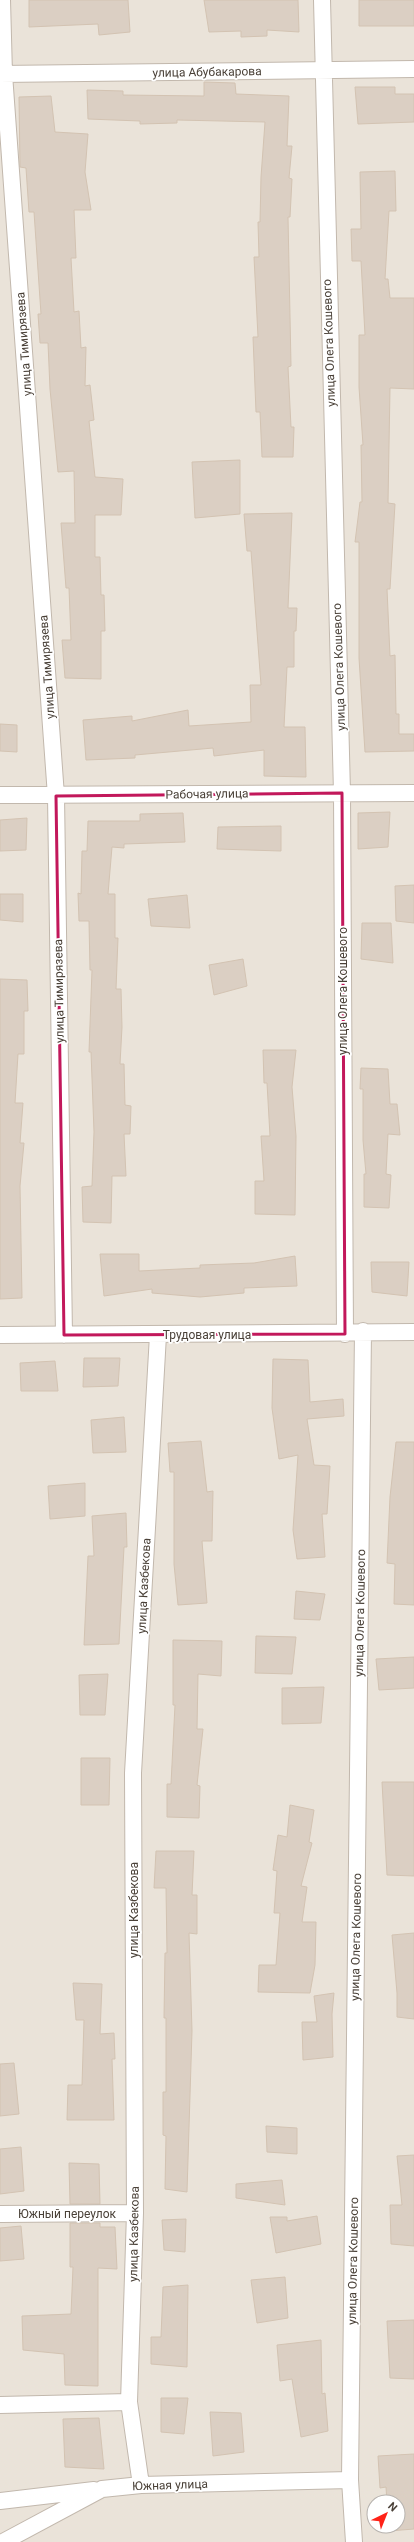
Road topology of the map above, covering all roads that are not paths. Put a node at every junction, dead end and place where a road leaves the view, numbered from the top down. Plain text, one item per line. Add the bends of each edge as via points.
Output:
1 (2, 0) edge
2 (322, 0) edge
3 (414, 69) edge
4 (322, 71) junction
5 (2, 74) edge
6 (342, 793) junction
7 (414, 793) edge
8 (0, 795) edge
9 (56, 796) junction
10 (363, 1331) junction
11 (414, 1332) edge
12 (345, 1334) junction
13 (0, 1335) edge
14 (64, 1335) junction
15 (158, 1335) junction
16 (135, 2213) junction
17 (0, 2214) edge
18 (129, 2402) junction
19 (0, 2405) edge
20 (350, 2480) junction
21 (141, 2485) junction
22 (102, 2489) junction
23 (0, 2501) edge
24 (3, 2542) edge
25 (354, 2542) edge

1 - 5 street, улица Тимирязева
2 - 4 street, улица Олега Кошевого
3 - 4 street, улица Абубакарова
4 - 5 street, улица Абубакарова
4 - 6 street, улица Олега Кошевого
5 - 9 street, улица Тимирязева
6 - 7 street, Рабочая улица
6 - 9 street, Рабочая улица
6 - 12 street, улица Олега Кошевого
8 - 9 street, Рабочая улица
9 - 14 street, улица Тимирязева
10 - 11 street, Трудовая улица
10 - 12 street, Трудовая улица
10 - 20 street, улица Олега Кошевого
12 - 15 street, Трудовая улица
13 - 14 street, Трудовая улица
14 - 15 street, Трудовая улица
15 - 16 street, улица Казбекова via 133,1773
16 - 17 street, Южный переулок
16 - 18 street, улица Казбекова
18 - 19 street
18 - 21 street, улица Казбекова
20 - 21 street, Южная улица
20 - 25 street, улица Олега Кошевого
21 - 22 street, Южная улица
22 - 23 street
22 - 24 street, Южная улица

